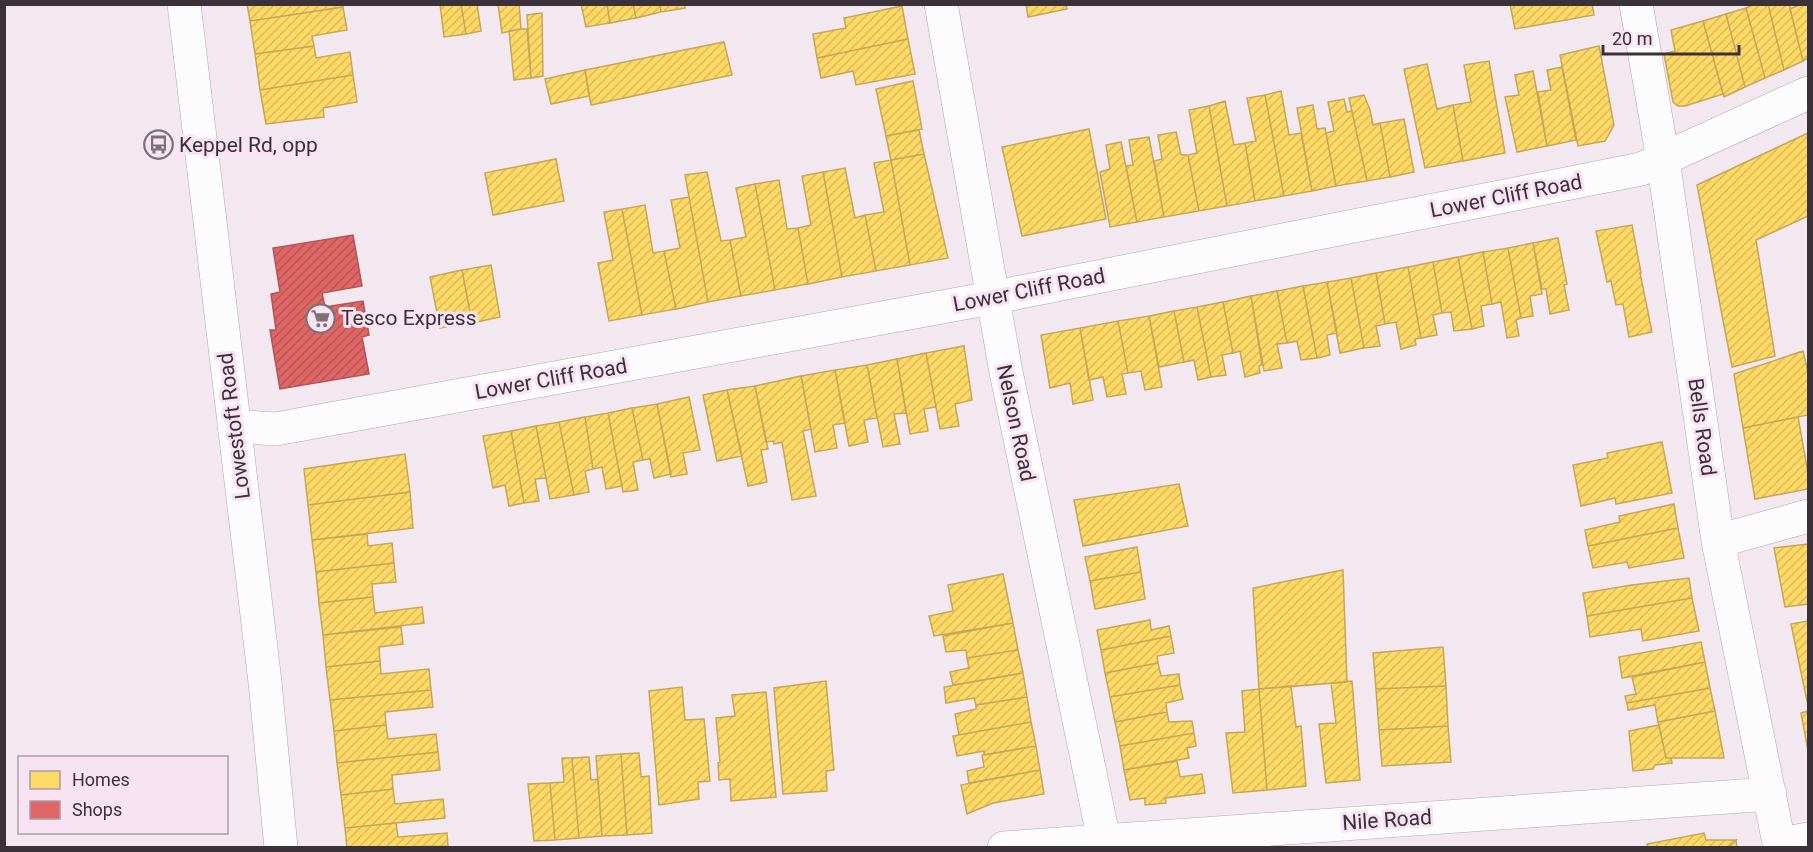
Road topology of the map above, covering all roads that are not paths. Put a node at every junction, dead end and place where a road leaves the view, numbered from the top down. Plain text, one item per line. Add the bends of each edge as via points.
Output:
1 (183, 4) edge
2 (941, 4) edge
3 (1636, 4) edge
4 (1809, 93) edge
5 (1663, 159) junction
6 (991, 298) junction
7 (234, 426) junction
8 (1809, 516) edge
9 (1718, 541) junction
10 (1770, 794) junction
11 (1104, 840) junction
12 (1789, 844) edge
13 (280, 848) edge
14 (1004, 848) edge

1 - 7 street, Lowestoft Road
2 - 6 street, Nelson Road
3 - 5 street, Bells Road
4 - 5 street, Lower Cliff Road
5 - 6 street, Lower Cliff Road via 1641,169
5 - 9 street, Bells Road
6 - 7 street, Lower Cliff Road via 276,429
6 - 11 street, Nelson Road
7 - 13 street, Lowestoft Road via 265,682
8 - 9 street
9 - 10 street, Bells Road
10 - 11 street, Nile Road
10 - 12 street, Bells Road
11 - 14 street, Nile Road

